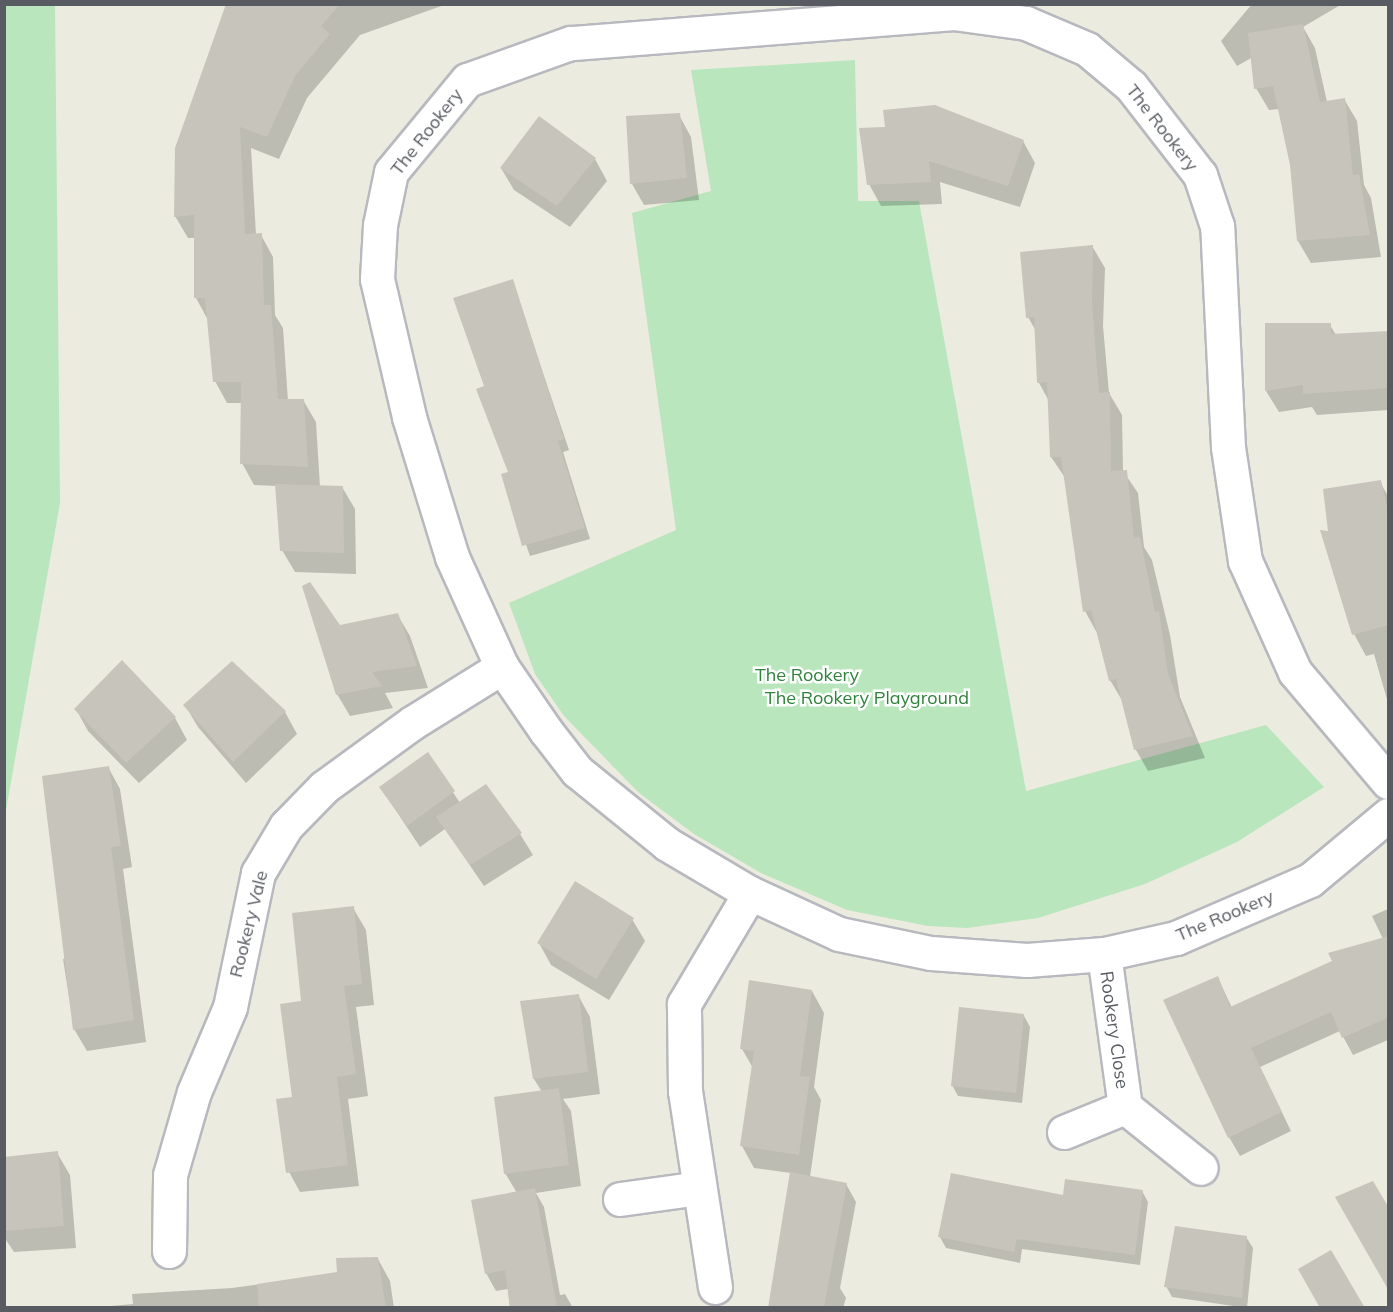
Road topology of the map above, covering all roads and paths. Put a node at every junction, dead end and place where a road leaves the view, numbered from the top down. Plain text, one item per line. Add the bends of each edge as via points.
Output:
1 (502, 667) junction
2 (1389, 782) edge
3 (1389, 815) edge
4 (750, 893) junction
5 (1104, 954) junction
6 (1125, 1107) junction
7 (1064, 1132) dead end
8 (1201, 1168) dead end
9 (699, 1188) junction
10 (620, 1199) dead end
11 (169, 1251) dead end
12 (715, 1287) dead end

1 - 2 street, The Rookery via 452,557 409,417 377,279 380,225 391,172 467,80 570,43 954,13 1026,23 1087,49 1131,86 1200,175 1217,226 1228,447 1245,561 1295,672
1 - 4 street, The Rookery via 577,771 667,844
1 - 11 street, Rookery Vale via 412,723 324,787 286,826 258,873 230,1007 194,1092 170,1175
3 - 5 street, The Rookery via 1310,880 1176,938
4 - 5 street, The Rookery via 839,934 931,953 1027,960
4 - 9 street via 684,1004 685,1091
5 - 6 street, Rookery Close
6 - 7 street, Rookery Close
6 - 8 street, Rookery Close
9 - 10 street
9 - 12 street

